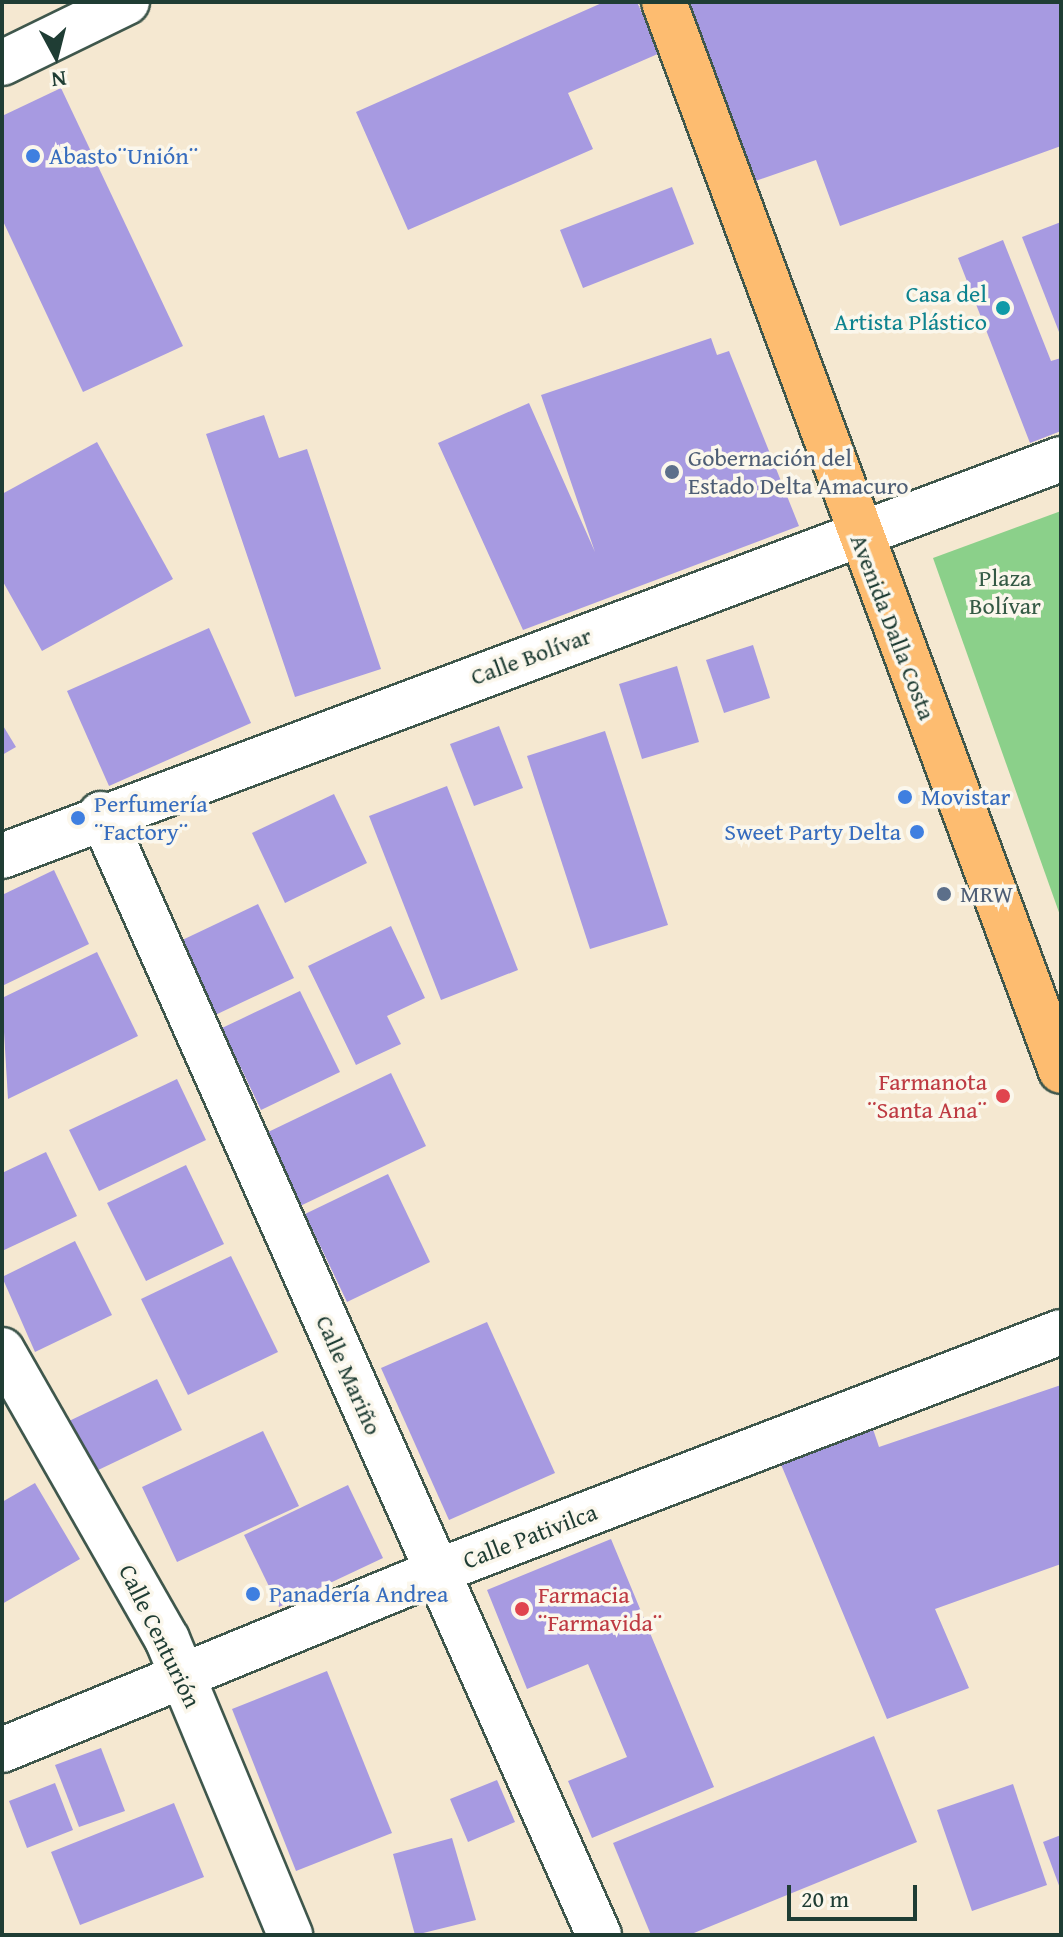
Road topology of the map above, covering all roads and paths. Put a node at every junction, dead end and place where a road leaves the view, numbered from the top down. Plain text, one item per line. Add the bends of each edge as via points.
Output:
1 (127, 2) edge
2 (664, 2) edge
3 (2, 63) edge
4 (1061, 459) edge
5 (859, 536) junction
6 (101, 814) junction
7 (2, 856) edge
8 (1061, 1071) edge
9 (1061, 1332) edge
10 (2, 1350) edge
11 (436, 1572) junction
12 (184, 1679) junction
13 (2, 1750) edge
14 (290, 1935) edge
15 (599, 1935) edge

1 - 3 street
2 - 5 main road, Avenida Dalla Costa
4 - 5 street, Calle Bolívar
5 - 6 street, Calle Bolívar
5 - 8 main road, Avenida Dalla Costa
6 - 7 street, Calle Bolívar
6 - 11 street, Calle Mariño
9 - 11 street, Calle Pativilca
10 - 12 street, Calle Centurión via 150,1605
11 - 12 street, Calle Pativilca
11 - 15 street, Calle Mariño
12 - 13 street, Calle Pativilca
12 - 14 street, Calle Centurión

